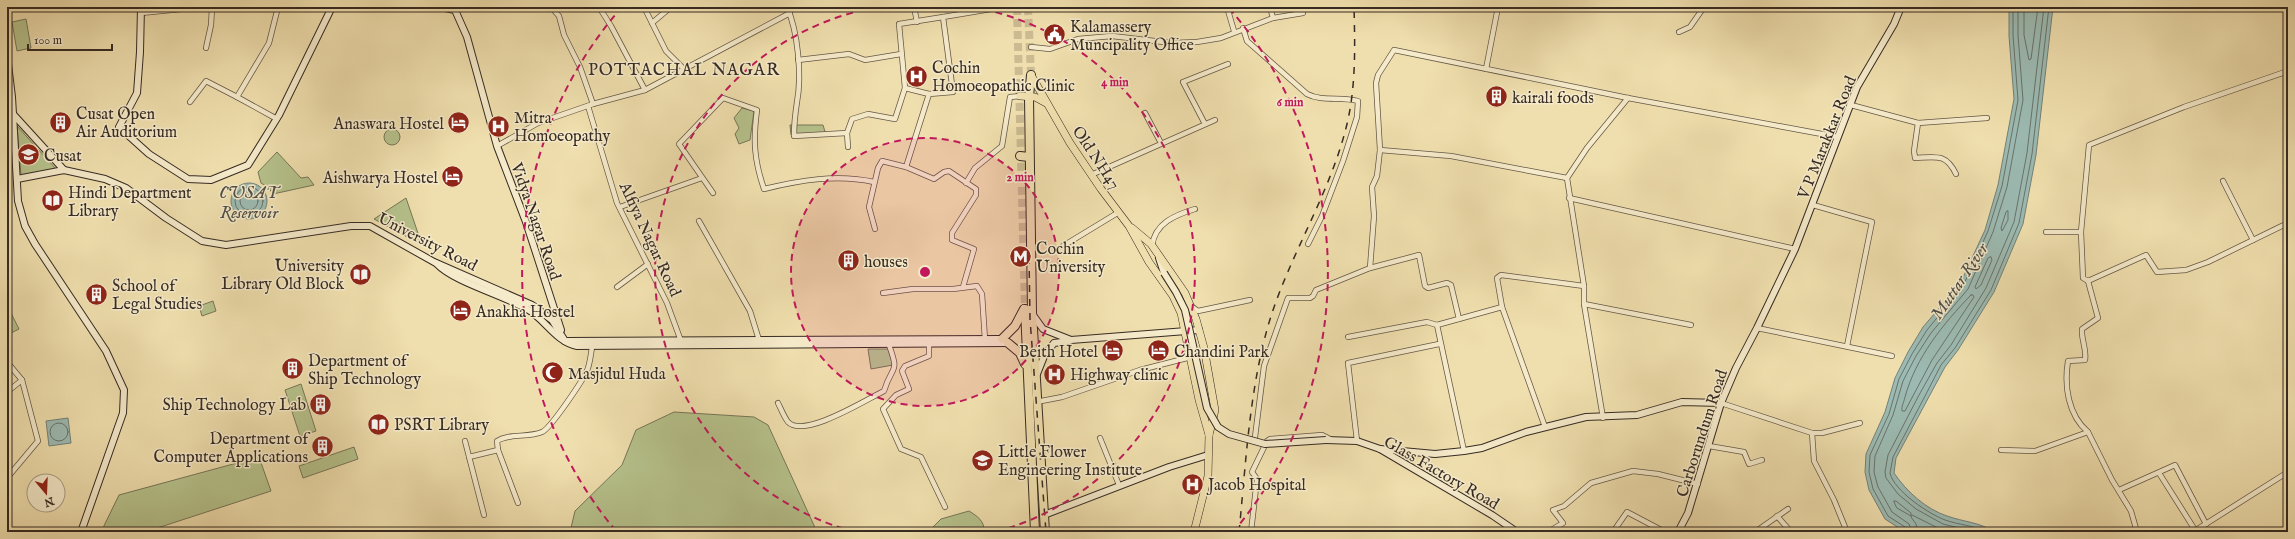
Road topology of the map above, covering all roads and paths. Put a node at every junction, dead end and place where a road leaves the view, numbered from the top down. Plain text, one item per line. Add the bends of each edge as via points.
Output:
1 (202, 7) edge
2 (208, 7) edge
3 (278, 7) edge
4 (332, 7) edge
5 (440, 7) edge
6 (551, 7) edge
7 (599, 7) edge
8 (644, 7) edge
9 (671, 7) edge
10 (787, 7) edge
11 (914, 7) edge
12 (1003, 7) edge
13 (1227, 7) edge
14 (1270, 7) edge
15 (1498, 7) edge
16 (1704, 7) edge
17 (1901, 7) edge
18 (456, 8) edge
19 (141, 10) edge
20 (790, 13) junction
21 (1303, 13) dead end
22 (943, 17) junction
23 (1273, 18) junction
24 (652, 22) junction
25 (917, 22) junction
26 (1243, 28) junction
27 (1234, 31) junction
28 (1679, 32) dead end
29 (1031, 47) dead end
30 (206, 48) dead end
31 (901, 54) junction
32 (7, 56) edge
33 (798, 60) junction
34 (1228, 64) dead end
35 (683, 68) junction
36 (1486, 69) junction
37 (2288, 71) edge
38 (1030, 75) joint
39 (906, 88) junction
40 (645, 90) junction
41 (929, 94) junction
42 (237, 97) junction
43 (1024, 97) junction
44 (1628, 98) junction
45 (190, 102) dead end
46 (1046, 103) junction
47 (590, 105) junction
48 (1851, 105) junction
49 (9, 113) edge
50 (1145, 113) dead end
51 (1987, 118) dead end
52 (277, 119) junction
53 (1215, 120) dead end
54 (1918, 123) junction
55 (1205, 124) junction
56 (847, 134) junction
57 (1838, 137) junction
58 (1161, 143) junction
59 (497, 146) junction
60 (848, 147) dead end
61 (1380, 150) junction
62 (1020, 156) dead end
63 (1029, 157) junction
64 (906, 167) junction
65 (64, 170) junction
66 (1956, 174) dead end
67 (1091, 175) junction
68 (702, 178) junction
69 (1567, 178) junction
70 (17, 179) junction
71 (2223, 181) dead end
72 (874, 182) junction
73 (966, 183) junction
74 (713, 193) dead end
75 (1569, 198) junction
76 (1813, 205) junction
77 (620, 207) junction
78 (1195, 210) dead end
79 (1119, 212) junction
80 (699, 221) dead end
81 (2288, 223) edge
82 (1129, 226) junction
83 (875, 229) dead end
84 (2046, 232) dead end
85 (2081, 232) junction
86 (2254, 240) junction
87 (1308, 244) dead end
88 (1151, 245) junction
89 (1062, 246) dead end
90 (1795, 249) junction
91 (1142, 251) junction
92 (1158, 255) junction
93 (1149, 262) junction
94 (648, 264) junction
95 (1370, 268) junction
96 (1164, 273) junction
97 (1780, 279) joint
98 (2088, 281) junction
99 (1584, 286) junction
100 (618, 287) dead end
101 (963, 287) junction
102 (883, 294) dead end
103 (1250, 300) dead end
104 (1584, 304) junction
105 (1190, 305) junction
106 (1502, 307) junction
107 (1028, 310) junction
108 (1458, 319) junction
109 (1437, 325) junction
110 (1691, 325) dead end
111 (1758, 328) junction
112 (1185, 330) junction
113 (1199, 330) junction
114 (1029, 337) junction
115 (1348, 337) dead end
116 (759, 340) junction
117 (986, 340) junction
118 (1071, 340) junction
119 (565, 341) junction
120 (681, 341) junction
121 (1005, 341) junction
122 (578, 343) junction
123 (1439, 344) junction
124 (889, 345) junction
125 (929, 345) junction
126 (1847, 346) junction
127 (592, 347) junction
128 (1892, 356) dead end
129 (1191, 357) junction
130 (7, 362) edge
131 (1027, 368) junction
132 (22, 380) junction
133 (1034, 381) junction
134 (7, 392) edge
135 (1036, 402) junction
136 (778, 403) dead end
137 (1721, 403) junction
138 (1603, 418) junction
139 (1860, 423) dead end
140 (1545, 427) junction
141 (2088, 432) junction
142 (1812, 433) junction
143 (1209, 435) junction
144 (1255, 437) dead end
145 (1100, 438) dead end
146 (1329, 440) junction
147 (465, 441) dead end
148 (1357, 441) junction
149 (1709, 446) junction
150 (1380, 449) junction
151 (498, 450) junction
152 (2001, 450) dead end
153 (1464, 451) junction
154 (1208, 455) junction
155 (469, 457) junction
156 (1762, 460) dead end
157 (2288, 472) edge
158 (2159, 473) junction
159 (7, 478) edge
160 (1698, 484) junction
161 (1120, 485) junction
162 (2119, 490) junction
163 (518, 503) dead end
164 (945, 507) dead end
165 (1788, 509) dead end
166 (484, 515) dead end
167 (1044, 515) junction
168 (1777, 516) junction
169 (2206, 524) junction
170 (2194, 531) edge
171 (80, 532) edge
172 (1035, 532) edge
173 (1045, 532) edge
174 (1194, 532) edge
175 (1251, 532) edge
176 (1517, 532) edge
177 (1548, 532) edge
178 (1613, 532) edge
179 (1665, 532) edge
180 (1678, 532) edge
181 (1755, 532) edge
182 (1791, 532) edge
183 (1847, 532) edge
184 (2137, 532) edge

1 - 19 street
2 - 30 street via 212,8 212,25
3 - 42 street via 269,43
4 - 52 main road
5 - 18 main road, Vidya Nagar Road
6 - 47 street, Alfiya Nagar Road via 559,16 564,35 580,67
7 - 40 street
8 - 24 street
9 - 24 street
10 - 20 street
11 - 25 street
12 - 22 street
13 - 27 street
14 - 23 street
15 - 36 street
16 - 28 street via 1690,28
17 - 48 main road, V P Marakkar Road
18 - 59 main road, Vidya Nagar Road via 467,37
19 - 52 main road via 137,93 119,127 149,154 188,179 211,180 248,165
20 - 33 street via 796,33
20 - 35 street
21 - 23 street
22 - 25 street
22 - 41 street via 954,92
23 - 26 street
24 - 35 street via 666,51
25 - 31 street via 899,24
26 - 27 street
26 - 87 street via 1247,41 1307,94 1358,101 1357,117 1338,176
27 - 29 street via 1221,38 1198,42 1172,44 1112,36 1078,39 1050,49
31 - 33 street via 866,60 849,54
31 - 39 street
32 - 49 main road
33 - 56 street via 798,102 794,114 794,136
34 - 55 street via 1183,82
35 - 40 street
36 - 44 street
36 - 61 street via 1394,50 1378,75 1376,83
37 - 85 street via 2184,107 2089,145
38 - 43 highway
38 - 46 main road, Old NH47
39 - 41 street
39 - 56 street via 895,119 862,114 852,119
40 - 47 street
41 - 64 street
42 - 45 street via 206,81
42 - 52 street
43 - 46 main road via 1040,99
43 - 63 highway
43 - 73 street via 1010,97 1002,146 975,168
44 - 57 street
44 - 69 street via 1587,148
46 - 67 main road, Old NH47
47 - 59 street via 538,123
47 - 77 street, Alfiya Nagar Road via 608,178
48 - 54 street
48 - 57 main road, V P Marakkar Road
49 - 65 main road
49 - 70 main road
50 - 58 street
51 - 54 street
53 - 55 street
54 - 66 street via 1915,158 1939,157 1950,163
55 - 58 street
56 - 60 street
57 - 76 main road, V P Marakkar Road
58 - 67 street
59 - 119 main road, Vidya Nagar Road via 526,222
61 - 69 street via 1451,156
61 - 95 street via 1378,176 1372,187 1374,216
62 - 63 highway
63 - 107 highway
64 - 72 street via 882,161
64 - 73 street via 934,179 944,172 949,172
65 - 70 main road
65 - 119 main road, University Road via 105,179 126,188 202,241 226,244 365,224 434,262 532,305 552,320
67 - 79 main road, Old NH47
68 - 72 street via 679,144 723,98 757,110 754,154 764,189 824,178
68 - 74 street
68 - 77 street
69 - 75 street
70 - 171 main road via 18,201 25,226 106,351 124,390 123,413
71 - 86 street
72 - 83 street via 869,207
73 - 101 street via 977,192 952,229 951,238 974,249
75 - 90 street
75 - 99 street
76 - 90 main road, V P Marakkar Road
76 - 126 street via 1872,222
77 - 94 street, Alfiya Nagar Road
78 - 88 street via 1176,215 1163,224 1153,235
79 - 82 main road, Old NH47
79 - 89 street
80 - 116 street via 750,311
81 - 86 street
82 - 88 main road, Old NH47
82 - 91 main road, Old NH47
84 - 85 street
85 - 98 street via 2083,278
86 - 98 street via 2186,270 2157,272 2146,255
88 - 91 main road
88 - 92 main road, Old NH47
90 - 97 main road, V P Marakkar Road
91 - 93 main road, Old NH47
92 - 96 main road
92 - 105 main road, Old NH47 via 1185,293
93 - 96 main road
93 - 112 main road, Old NH47 via 1173,296
94 - 100 street
94 - 120 street, Alfiya Nagar Road via 667,303
95 - 108 street via 1419,255 1425,286 1428,288 1447,283 1451,285
95 - 144 street via 1316,290 1313,296 1288,298 1264,366
96 - 146 main road, Glass Factory Road, bridge via 1185,310 1206,405 1214,422 1229,434 1265,444
97 - 111 main road, Carborundum Road
98 - 141 street via 2098,318 2082,329 2085,360 2068,360 2067,377 2071,409
99 - 104 street
99 - 106 street via 1501,275 1497,278
101 - 102 street via 913,289
101 - 117 street via 977,286 982,294
103 - 105 street via 1198,311
104 - 110 street
104 - 138 street
105 - 113 main road, Old NH47
106 - 108 street
106 - 140 street
107 - 114 highway
107 - 118 main road via 1043,329
107 - 121 highway
108 - 109 street
109 - 115 street via 1427,322
109 - 123 street
111 - 126 street
111 - 137 main road, Carborundum Road via 1736,368
112 - 113 main road
112 - 118 main road
112 - 129 main road, Old NH47
113 - 143 main road, Old NH47 via 1214,410
114 - 131 highway
114 - 133 highway
116 - 117 main road
116 - 120 main road
117 - 121 main road
118 - 133 main road via 1054,343 1044,354
119 - 122 main road
120 - 122 main road
121 - 125 main road
121 - 131 highway via 1020,353
122 - 127 main road
123 - 148 street via 1348,363
123 - 153 street
124 - 125 main road
124 - 127 main road
124 - 136 street via 896,363 884,390 824,421 803,427 788,422
125 - 164 street via 928,356 905,366 902,370 909,389 896,396 883,409 901,449 921,457
126 - 128 street
127 - 151 street via 588,370 554,422 544,431 531,436 500,439 497,441
129 - 135 street via 1140,370 1062,397
129 - 143 main road, Old NH47
130 - 132 street
131 - 172 highway
132 - 134 street
132 - 159 street via 38,441
133 - 135 highway
135 - 167 highway
137 - 138 main road via 1682,402 1637,414
137 - 142 street
137 - 149 main road, Carborundum Road
138 - 140 main road via 1586,417
139 - 142 street via 1822,433
140 - 153 main road via 1482,448
141 - 152 street via 2035,451
141 - 162 street
142 - 183 street via 1814,461
143 - 154 main road
145 - 161 street
146 - 148 main road, Glass Factory Road
146 - 175 street via 1322,435 1266,441 1252,472 1257,479
147 - 155 street
148 - 150 main road, Glass Factory Road
149 - 156 street via 1744,452 1749,464
149 - 160 main road, Carborundum Road
150 - 153 main road via 1435,454
150 - 176 main road, Glass Factory Road
151 - 155 street
151 - 163 street
154 - 161 main road via 1169,466
154 - 174 main road via 1208,476
155 - 166 street
157 - 169 street
158 - 162 street
158 - 169 street via 2175,465
158 - 170 street
160 - 177 street via 1633,471 1591,483 1564,506 1554,510 1563,523
160 - 180 main road, Carborundum Road
161 - 167 main road
162 - 184 street via 2131,511
165 - 168 street
167 - 173 highway
168 - 181 street
168 - 182 street
169 - 170 street
178 - 179 street via 1627,512

